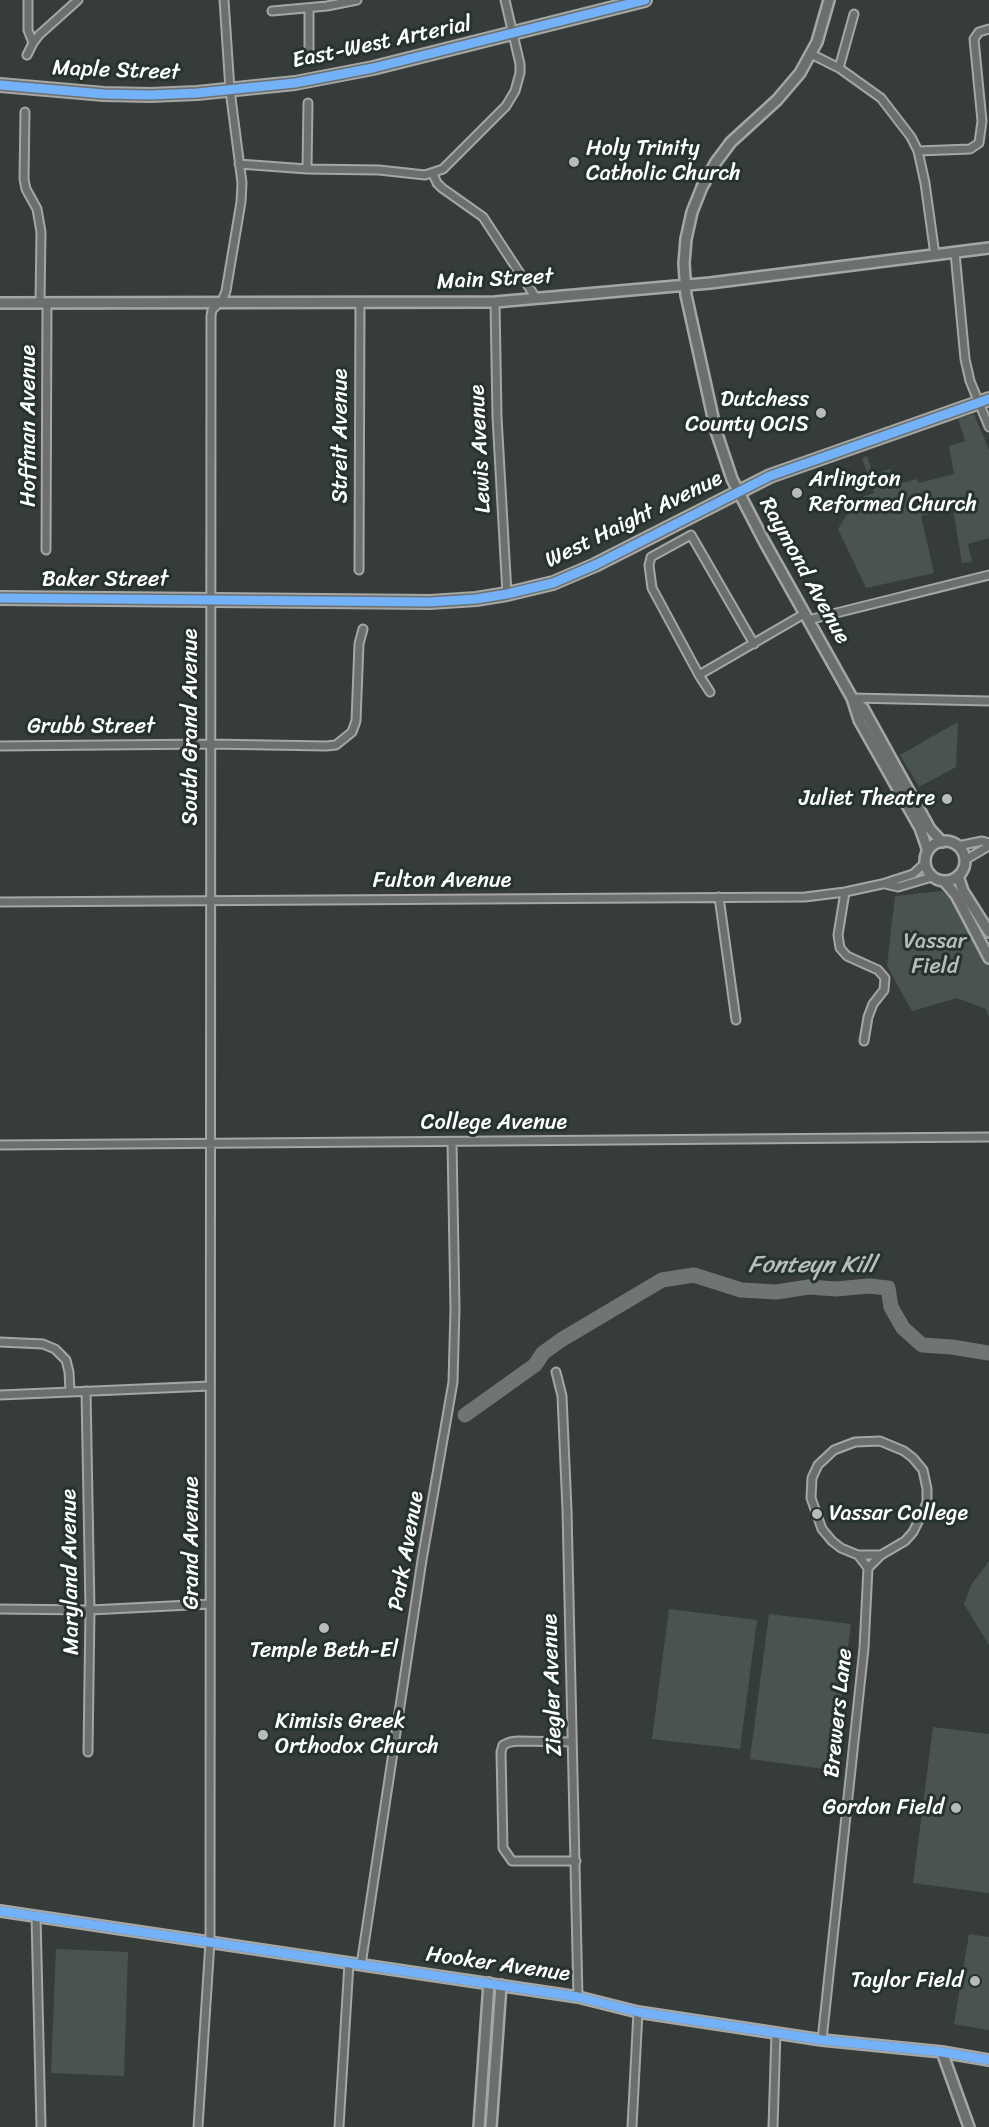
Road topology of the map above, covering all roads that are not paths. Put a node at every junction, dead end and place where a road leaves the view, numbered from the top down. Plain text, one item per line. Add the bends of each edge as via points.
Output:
1 (28, 0) edge
2 (78, 0) edge
3 (224, 0) edge
4 (357, 0) edge
5 (505, 0) edge
6 (645, 0) edge
7 (829, 0) edge
8 (309, 8) junction
9 (272, 11) dead end
10 (854, 14) dead end
11 (989, 28) edge
12 (514, 33) junction
13 (33, 43) junction
14 (309, 49) dead end
15 (811, 54) junction
16 (27, 56) dead end
17 (839, 68) junction
18 (0, 85) edge
19 (230, 90) junction
20 (308, 103) dead end
21 (25, 112) dead end
22 (918, 151) junction
23 (239, 164) junction
24 (307, 169) junction
25 (433, 174) junction
26 (989, 248) edge
27 (955, 253) junction
28 (935, 255) junction
29 (685, 286) junction
30 (536, 298) junction
31 (495, 302) junction
32 (0, 303) edge
33 (44, 303) junction
34 (360, 303) junction
35 (219, 304) junction
36 (984, 401) edge
37 (989, 427) edge
38 (738, 491) junction
39 (46, 550) dead end
40 (359, 570) dead end
41 (989, 576) edge
42 (507, 594) junction
43 (0, 598) edge
44 (210, 600) junction
45 (806, 617) junction
46 (363, 629) dead end
47 (754, 644) junction
48 (699, 675) junction
49 (710, 692) dead end
50 (852, 698) junction
51 (989, 701) edge
52 (210, 744) junction
53 (0, 746) edge
54 (942, 842) junction
55 (989, 845) edge
56 (958, 846) junction
57 (928, 851) junction
58 (965, 860) junction
59 (925, 863) junction
60 (958, 876) junction
61 (932, 877) junction
62 (944, 881) junction
63 (882, 884) junction
64 (845, 892) junction
65 (719, 897) junction
66 (210, 901) junction
67 (0, 902) edge
68 (989, 932) edge
69 (989, 958) edge
70 (736, 1020) dead end
71 (864, 1041) dead end
72 (989, 1137) edge
73 (452, 1142) junction
74 (210, 1143) junction
75 (0, 1145) edge
76 (0, 1342) edge
77 (556, 1372) dead end
78 (210, 1386) junction
79 (70, 1391) junction
80 (86, 1391) junction
81 (0, 1395) edge
82 (858, 1555) junction
83 (881, 1555) junction
84 (868, 1568) junction
85 (210, 1604) junction
86 (0, 1609) edge
87 (90, 1610) junction
88 (572, 1742) junction
89 (88, 1752) dead end
90 (576, 1861) junction
91 (0, 1911) edge
92 (36, 1916) junction
93 (210, 1942) junction
94 (349, 1963) junction
95 (361, 1965) junction
96 (489, 1983) junction
97 (501, 1985) junction
98 (578, 1997) junction
99 (638, 2012) junction
100 (776, 2033) junction
101 (822, 2040) junction
102 (942, 2052) junction
103 (989, 2060) edge
104 (41, 2127) edge
105 (198, 2127) edge
106 (339, 2127) edge
107 (479, 2127) edge
108 (491, 2127) edge
109 (632, 2127) edge
110 (773, 2127) edge
111 (969, 2127) edge

1 - 13 street via 28,30
2 - 13 street
3 - 19 street, South Grand Avenue
4 - 8 street
5 - 12 street
6 - 12 highway, East-West Arterial
7 - 15 street, Raymond Avenue
8 - 9 street
8 - 14 street
10 - 17 street
11 - 22 street via 974,39 982,121 979,143 970,149
12 - 19 highway, East-West Arterial via 350,73
12 - 25 street via 520,64 515,91 500,112 443,169
13 - 16 street
15 - 17 street
15 - 29 street, Raymond Avenue via 793,82 739,133 708,174 687,230
17 - 22 street via 881,98
18 - 19 highway, Maple Street via 135,95
19 - 23 street, South Grand Avenue
20 - 24 street
21 - 33 street, Hoffman Avenue via 24,179 37,209 41,231
22 - 28 street
23 - 24 street
23 - 35 street, South Grand Avenue via 241,202 226,291
24 - 25 street
25 - 30 street via 442,188 483,217
26 - 27 street, Main Street
27 - 28 street, Main Street
27 - 36 street via 965,359 970,381
28 - 29 street, Main Street
29 - 30 street, Main Street
29 - 38 street, Raymond Avenue via 717,438
30 - 31 street, Main Street
31 - 34 street, Main Street
31 - 42 street, Lewis Avenue
32 - 33 street, Main Street
33 - 35 street, Main Street
33 - 39 street, Hoffman Avenue
34 - 35 street, Main Street
34 - 40 street, Streit Avenue
35 - 44 street, South Grand Avenue via 211,316
36 - 37 street
36 - 38 highway, West Haight Avenue via 785,470
38 - 42 highway, West Haight Avenue via 588,568
38 - 45 street, Raymond Avenue
41 - 45 street
42 - 44 highway, West Haight Avenue via 430,602
43 - 44 highway, Baker Street
44 - 52 street, South Grand Avenue
45 - 47 street
45 - 50 street, Raymond Avenue
46 - 52 street, Grubb Street via 356,721 344,740 326,746
47 - 48 street
47 - 48 street via 691,535 651,557 648,565 652,588
48 - 49 street
50 - 51 street
50 - 54 street, Raymond Avenue via 862,708 930,829
50 - 57 street, Raymond Avenue via 859,720 920,828
52 - 53 street, Grubb Street
52 - 66 street, South Grand Avenue
54 - 56 street
54 - 57 street
55 - 56 street via 982,841
55 - 58 street
56 - 58 street
57 - 59 street
58 - 60 street
59 - 61 street
59 - 63 street, Fulton Avenue via 913,874
60 - 62 street
60 - 68 street
61 - 62 street
61 - 63 street, Fulton Avenue via 898,886
62 - 69 street via 956,895
63 - 64 street, Fulton Avenue
64 - 65 street, Fulton Avenue via 805,897
64 - 71 street via 838,935 840,948 885,978 884,990 868,1017
65 - 66 street, Fulton Avenue
65 - 70 street
66 - 67 street, Fulton Avenue
66 - 74 street, South Grand Avenue
72 - 73 street, College Avenue
73 - 74 street, College Avenue
73 - 95 street, Park Avenue via 453,1382
74 - 75 street, College Avenue
74 - 78 street, Grand Avenue
76 - 79 street via 43,1344 55,1349 66,1360
77 - 88 street, Ziegler Avenue via 562,1396 567,1509
78 - 80 street
78 - 85 street, Grand Avenue
79 - 80 street
79 - 81 street
80 - 87 street, Maryland Avenue
82 - 83 street
82 - 83 street via 841,1548 822,1529 813,1509 810,1488 826,1455 844,1445 869,1440 892,1444 913,1458 923,1470 927,1489 927,1502 913,1532
82 - 84 street
83 - 84 street
84 - 101 street, Brewers Lane via 864,1648
85 - 87 street
85 - 93 street, Grand Avenue
86 - 87 street
87 - 89 street, Maryland Avenue
88 - 90 street, Ziegler Avenue
88 - 90 street via 518,1741 503,1745 503,1848 512,1861
90 - 98 street, Ziegler Avenue
91 - 92 street, Hooker Avenue
92 - 93 street, Hooker Avenue
92 - 104 street
93 - 94 street, Hooker Avenue
93 - 105 street
94 - 95 street, Hooker Avenue
94 - 106 street
95 - 96 street, Hooker Avenue
96 - 97 street, Hooker Avenue
96 - 107 street
97 - 98 street, Hooker Avenue
97 - 108 street
98 - 99 street, Hooker Avenue
99 - 100 street, Hooker Avenue
99 - 109 street
100 - 101 street, Hooker Avenue
100 - 110 street
101 - 102 street, Hooker Avenue
102 - 103 street, Hooker Avenue
102 - 111 street

